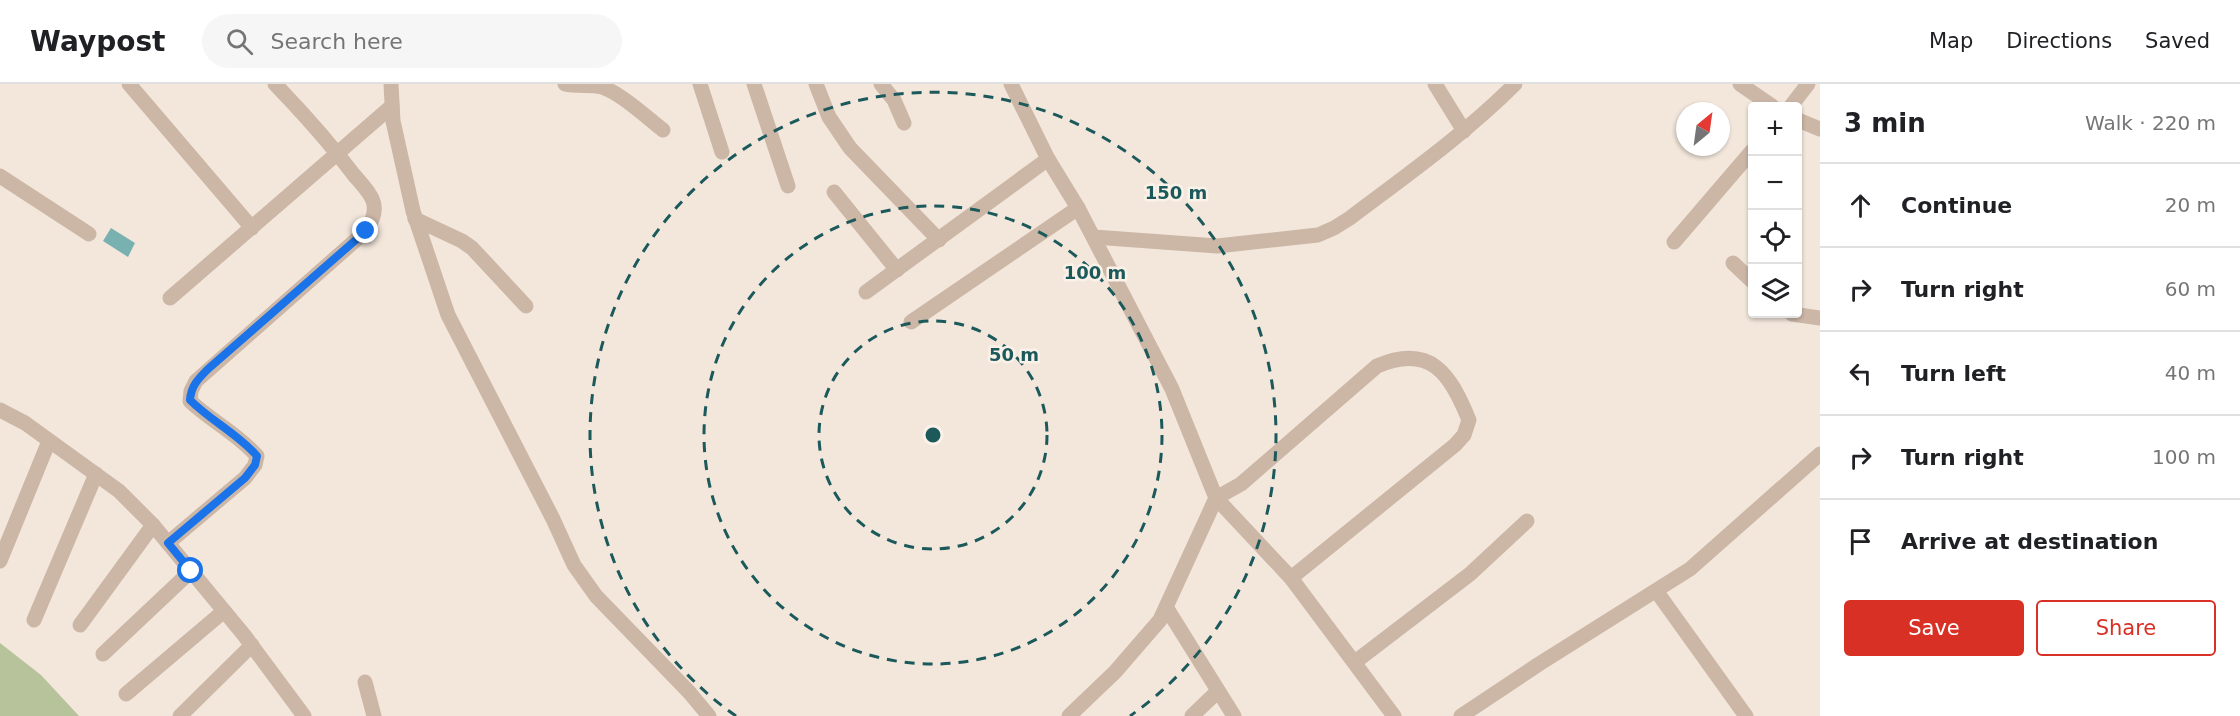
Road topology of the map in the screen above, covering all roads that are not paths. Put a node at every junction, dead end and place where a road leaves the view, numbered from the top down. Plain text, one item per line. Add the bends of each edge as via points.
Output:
1 (129, 84) edge
2 (275, 84) edge
3 (391, 84) edge
4 (565, 84) edge
5 (700, 84) edge
6 (754, 84) edge
7 (816, 84) edge
8 (881, 84) edge
9 (1011, 84) edge
10 (1435, 84) edge
11 (1515, 84) edge
12 (1740, 84) edge
13 (1808, 84) edge
14 (1766, 102) edge
15 (1794, 102) edge
16 (392, 106) junction
17 (1802, 122) edge
18 (904, 123) dead end
19 (1820, 129) edge
20 (663, 130) dead end
21 (1464, 130) junction
22 (722, 152) dead end
23 (338, 154) junction
24 (1748, 156) edge
25 (1048, 159) junction
26 (0, 176) edge
27 (788, 186) dead end
28 (834, 192) dead end
29 (1078, 208) junction
30 (416, 219) junction
31 (252, 228) junction
32 (89, 234) dead end
33 (1094, 237) junction
34 (939, 240) junction
35 (1674, 242) dead end
36 (1733, 263) dead end
37 (897, 270) junction
38 (1748, 277) edge
39 (866, 292) dead end
40 (170, 298) dead end
41 (526, 306) dead end
42 (1802, 315) edge
43 (1820, 318) edge
44 (911, 322) dead end
45 (1, 413) edge
46 (49, 441) junction
47 (1820, 454) edge
48 (96, 474) junction
49 (1216, 498) junction
50 (1527, 521) dead end
51 (153, 525) junction
52 (168, 543) junction
53 (0, 561) edge
54 (191, 571) junction
55 (1291, 578) junction
56 (1657, 592) junction
57 (1166, 607) junction
58 (224, 611) junction
59 (34, 620) dead end
60 (80, 625) dead end
61 (252, 645) junction
62 (103, 654) dead end
63 (1354, 662) junction
64 (365, 682) dead end
65 (1218, 692) junction
66 (126, 694) dead end
67 (180, 716) edge
68 (304, 716) edge
69 (374, 716) edge
70 (709, 716) edge
71 (1069, 716) edge
72 (1192, 716) edge
73 (1234, 716) edge
74 (1394, 716) edge
75 (1461, 716) edge
76 (1746, 716) edge

1 - 31 street
2 - 23 street
3 - 16 street
4 - 20 street via 610,91
5 - 22 street
6 - 27 street
7 - 34 street via 829,117 850,148
8 - 18 street via 894,100
9 - 25 street
10 - 21 street
11 - 21 street
12 - 14 street
13 - 15 street
16 - 23 street
16 - 30 street
17 - 19 street
21 - 33 street via 1350,218 1318,235 1217,246
23 - 31 street
23 - 52 street via 373,199 372,222 196,381 190,400 257,456 245,478
24 - 35 street
25 - 29 street
25 - 34 street
26 - 32 street
28 - 37 street
29 - 33 street
29 - 44 street
30 - 41 street via 472,248
30 - 70 street via 448,315 574,565 596,596
31 - 40 street
33 - 49 street via 1172,389
34 - 37 street
36 - 38 street
37 - 39 street
42 - 43 street
45 - 46 street via 25,423
46 - 48 street
46 - 53 street
47 - 56 street via 1690,569
48 - 51 street
48 - 59 street
49 - 55 street
49 - 55 street via 1241,484 1377,366 1409,357 1429,361 1450,380 1469,420 1464,435
49 - 57 street
50 - 63 street via 1470,574
51 - 52 street
51 - 60 street
52 - 54 street
54 - 58 street
54 - 62 street
55 - 63 street
56 - 75 street
56 - 76 street
57 - 65 street
57 - 71 street via 1160,620 1115,672
58 - 61 street
58 - 66 street
61 - 67 street
61 - 68 street
63 - 74 street
64 - 69 street
65 - 72 street
65 - 73 street

